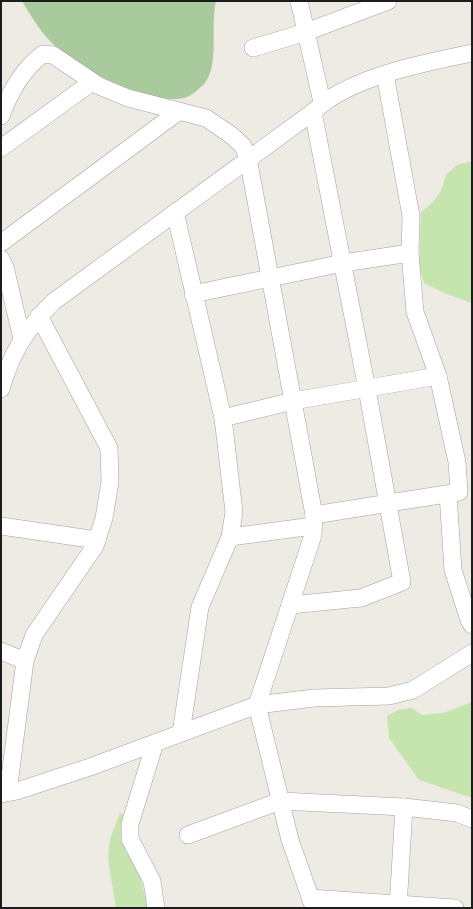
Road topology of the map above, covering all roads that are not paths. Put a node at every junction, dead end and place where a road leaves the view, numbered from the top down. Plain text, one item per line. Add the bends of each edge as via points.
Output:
1 (299, 1) edge
2 (388, 1) edge
3 (306, 32) junction
4 (253, 48) dead end
5 (472, 53) edge
6 (385, 74) junction
7 (92, 82) junction
8 (317, 107) junction
9 (178, 112) junction
10 (1, 116) edge
11 (1, 148) edge
12 (248, 158) junction
13 (174, 212) junction
14 (1, 242) edge
15 (410, 253) junction
16 (1, 259) edge
17 (343, 263) junction
18 (270, 278) junction
19 (193, 294) junction
20 (39, 316) junction
21 (22, 339) junction
22 (438, 376) junction
23 (1, 389) edge
24 (367, 389) junction
25 (293, 401) junction
26 (223, 418) junction
27 (448, 494) junction
28 (388, 503) junction
29 (313, 521) junction
30 (1, 526) edge
31 (230, 538) junction
32 (97, 540) junction
33 (290, 605) junction
34 (472, 625) edge
35 (1, 651) edge
36 (472, 653) edge
37 (25, 661) junction
38 (257, 705) junction
39 (181, 733) junction
40 (155, 743) junction
41 (5, 793) edge
42 (280, 801) junction
43 (404, 807) junction
44 (472, 819) edge
45 (188, 835) dead end
46 (312, 903) edge
47 (398, 906) edge
48 (156, 908) edge
49 (455, 908) edge

1 - 3 street
2 - 3 street
3 - 4 street
3 - 8 street
5 - 6 street
6 - 8 street via 370,79
6 - 15 street via 411,216
7 - 9 street via 128,98
7 - 10 street via 53,55 43,54 31,63 10,93
7 - 11 street
8 - 12 street
8 - 17 street
9 - 12 street via 206,118 244,146
9 - 14 street
12 - 13 street
12 - 18 street
13 - 19 street
13 - 20 street via 76,284
15 - 17 street
15 - 22 street via 415,312
16 - 21 street
17 - 18 street
17 - 24 street
18 - 19 street
18 - 25 street
19 - 26 street
20 - 21 street
20 - 32 street via 110,448 110,482 104,518
21 - 23 street
22 - 24 street
22 - 27 street via 457,462 459,492
24 - 25 street
24 - 28 street
25 - 26 street
25 - 29 street
26 - 31 street via 234,512
27 - 28 street
27 - 34 street via 453,570
28 - 29 street
28 - 33 street via 402,582 361,598
29 - 31 street
29 - 33 street via 313,535
30 - 32 street
31 - 39 street via 200,607
32 - 37 street via 66,591 34,636
33 - 38 street
35 - 37 street
36 - 38 street via 413,690 389,696 314,698
37 - 41 street
38 - 39 street
38 - 42 street
39 - 40 street
40 - 41 street via 90,767
40 - 48 street via 130,824 130,839 152,881
42 - 43 street
42 - 45 street
42 - 46 street via 290,840
43 - 44 street via 457,813
43 - 47 street
46 - 47 street
47 - 49 street

